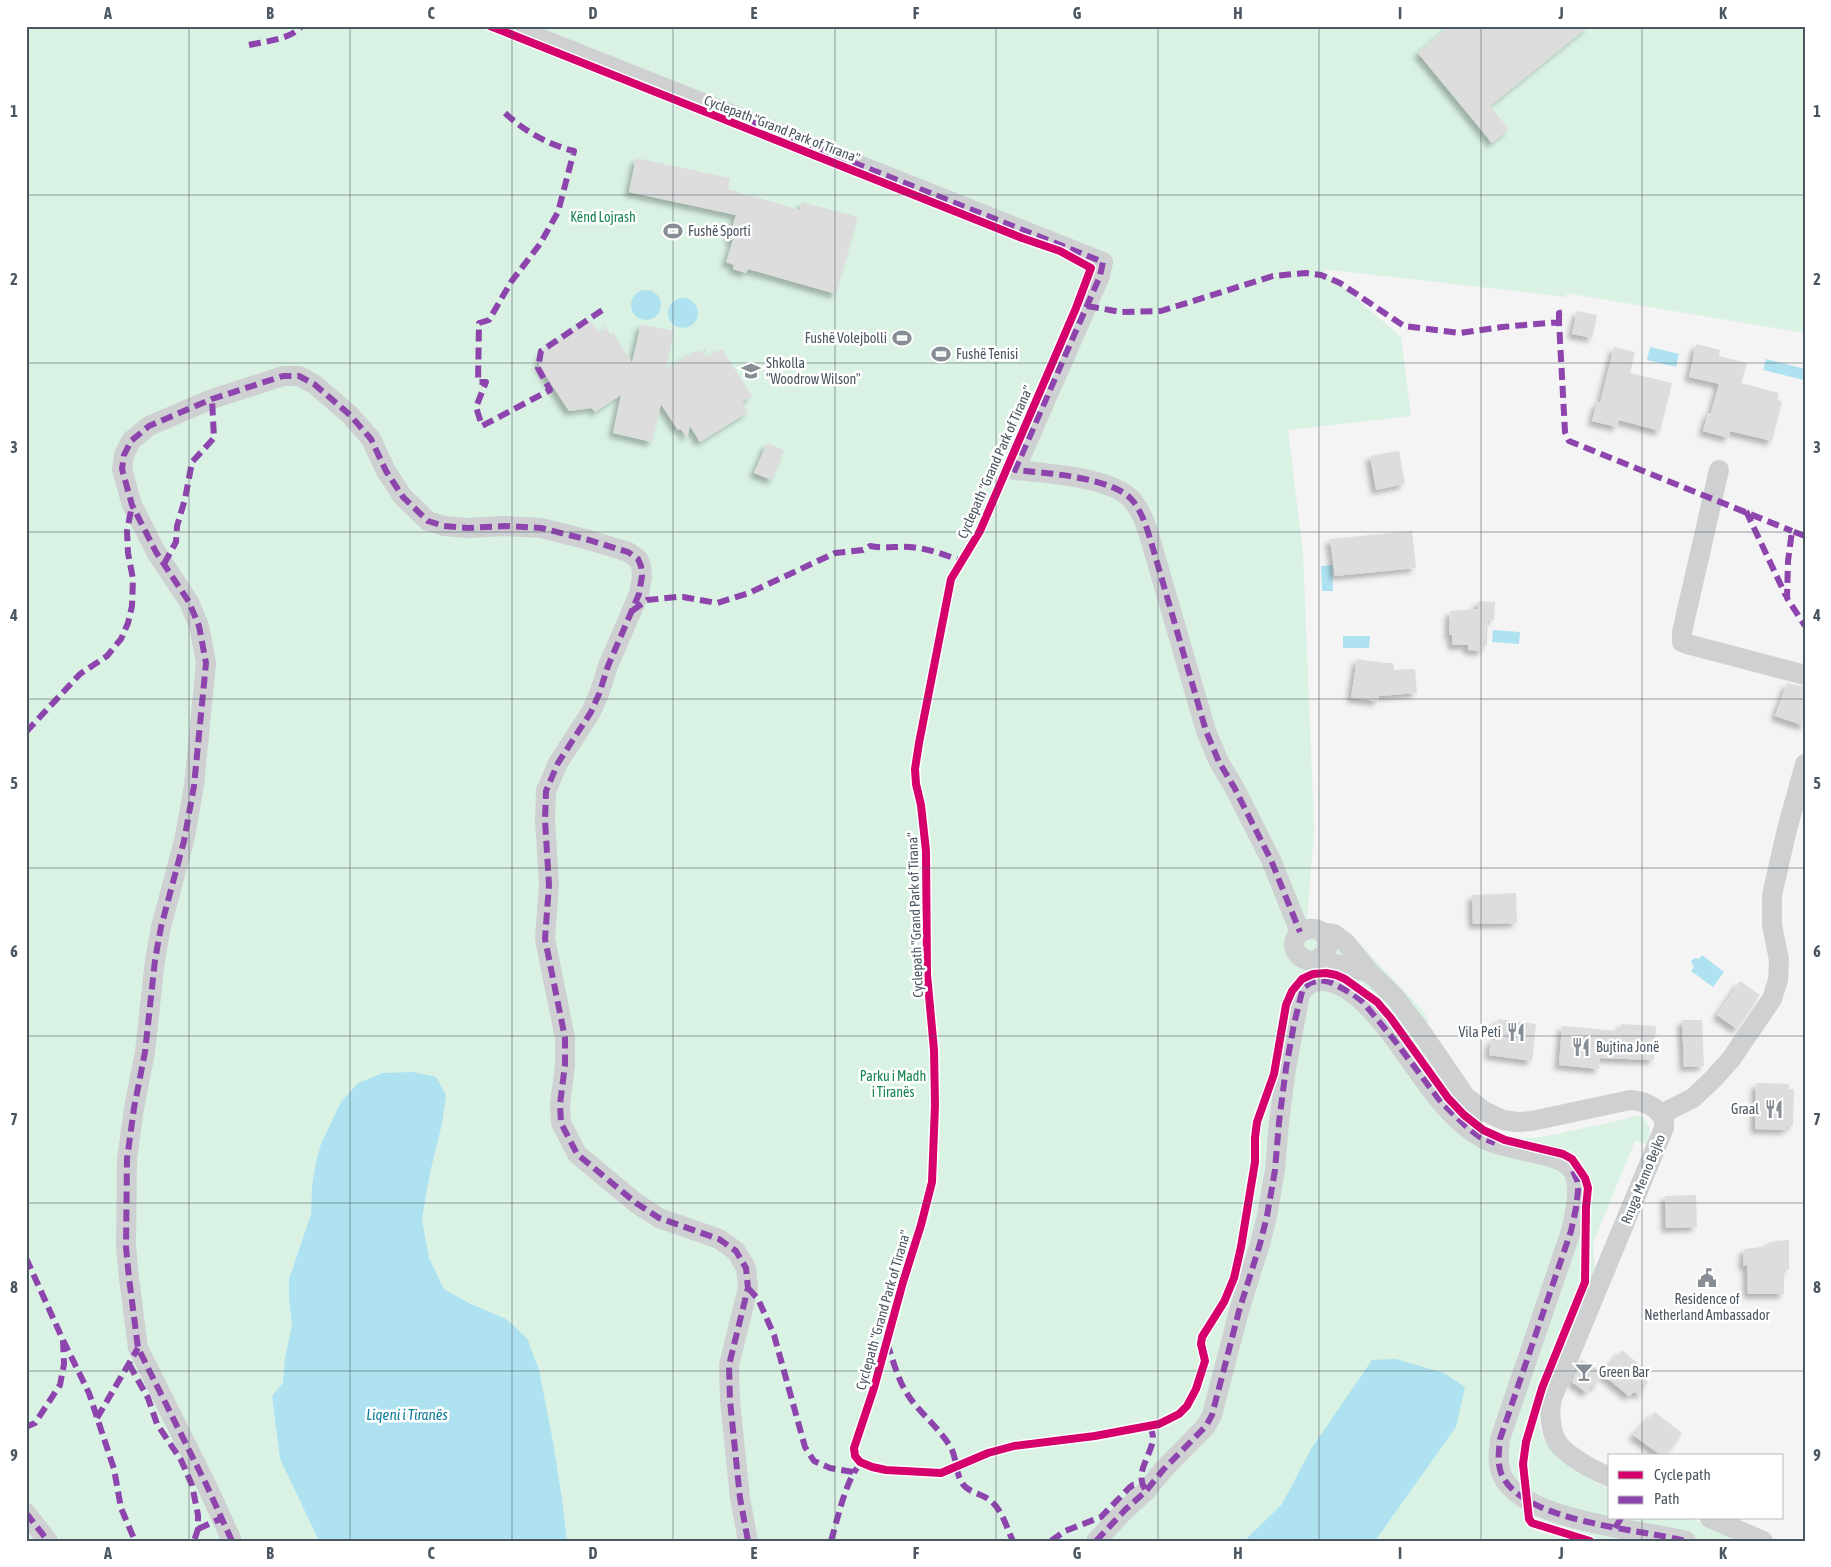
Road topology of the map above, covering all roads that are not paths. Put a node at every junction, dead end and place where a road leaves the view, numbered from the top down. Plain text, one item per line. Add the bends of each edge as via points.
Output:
1 (509, 26) edge
2 (1719, 470) dead end
3 (1805, 675) edge
4 (1805, 764) edge
5 (1300, 932) junction
6 (1322, 932) junction
7 (1314, 961) junction
8 (1370, 973) junction
9 (1661, 1114) junction
10 (1608, 1476) edge
11 (26, 1513) edge
12 (1715, 1520) edge
13 (48, 1541) edge
14 (232, 1541) edge
15 (748, 1541) edge
16 (1096, 1541) edge
17 (1686, 1541) edge
18 (1763, 1541) edge

1 - 5 street via 1107,261 1015,470 1109,484 1133,501 1154,552 1206,731 1271,860
2 - 3 street via 1682,642
4 - 9 street via 1772,895 1772,925 1779,960 1778,980 1772,999 1714,1078 1694,1098
5 - 6 street via 1313,928
5 - 7 street via 1295,941 1297,953 1308,961
6 - 7 street via 1328,948
6 - 8 street, Rruga Memo Bejko via 1334,934 1346,943
7 - 8 street
8 - 9 street, Rruga Memo Bejko via 1411,1017 1465,1096 1490,1114 1503,1120 1532,1121 1630,1100 1642,1101
9 - 10 street, Rruga Memo Bejko via 1664,1128 1552,1398 1550,1410 1551,1424 1559,1445
11 - 13 street
12 - 18 street
14 - 15 street via 138,1348 129,1278 127,1159 145,1052 155,960 194,786 206,663 199,626 189,602 156,552 136,513 122,470 124,455 131,441 148,426 193,406 283,376 299,376 314,384 350,415 371,439 386,472 403,497 428,521 468,528 541,528 628,552 638,559 641,566 639,594 599,694 558,763 546,791 549,885 545,938 564,1038 561,1123 577,1154 636,1203 659,1218 719,1239 736,1251 746,1268 748,1288 729,1365 740,1498
16 - 17 street via 1206,1426 1212,1414 1267,1216 1286,1068 1300,995 1303,988 1320,980 1342,987 1363,1002 1441,1102 1469,1129 1496,1144 1558,1158 1573,1170 1577,1180 1571,1231 1500,1439 1498,1460 1509,1486 1527,1501 1583,1520

